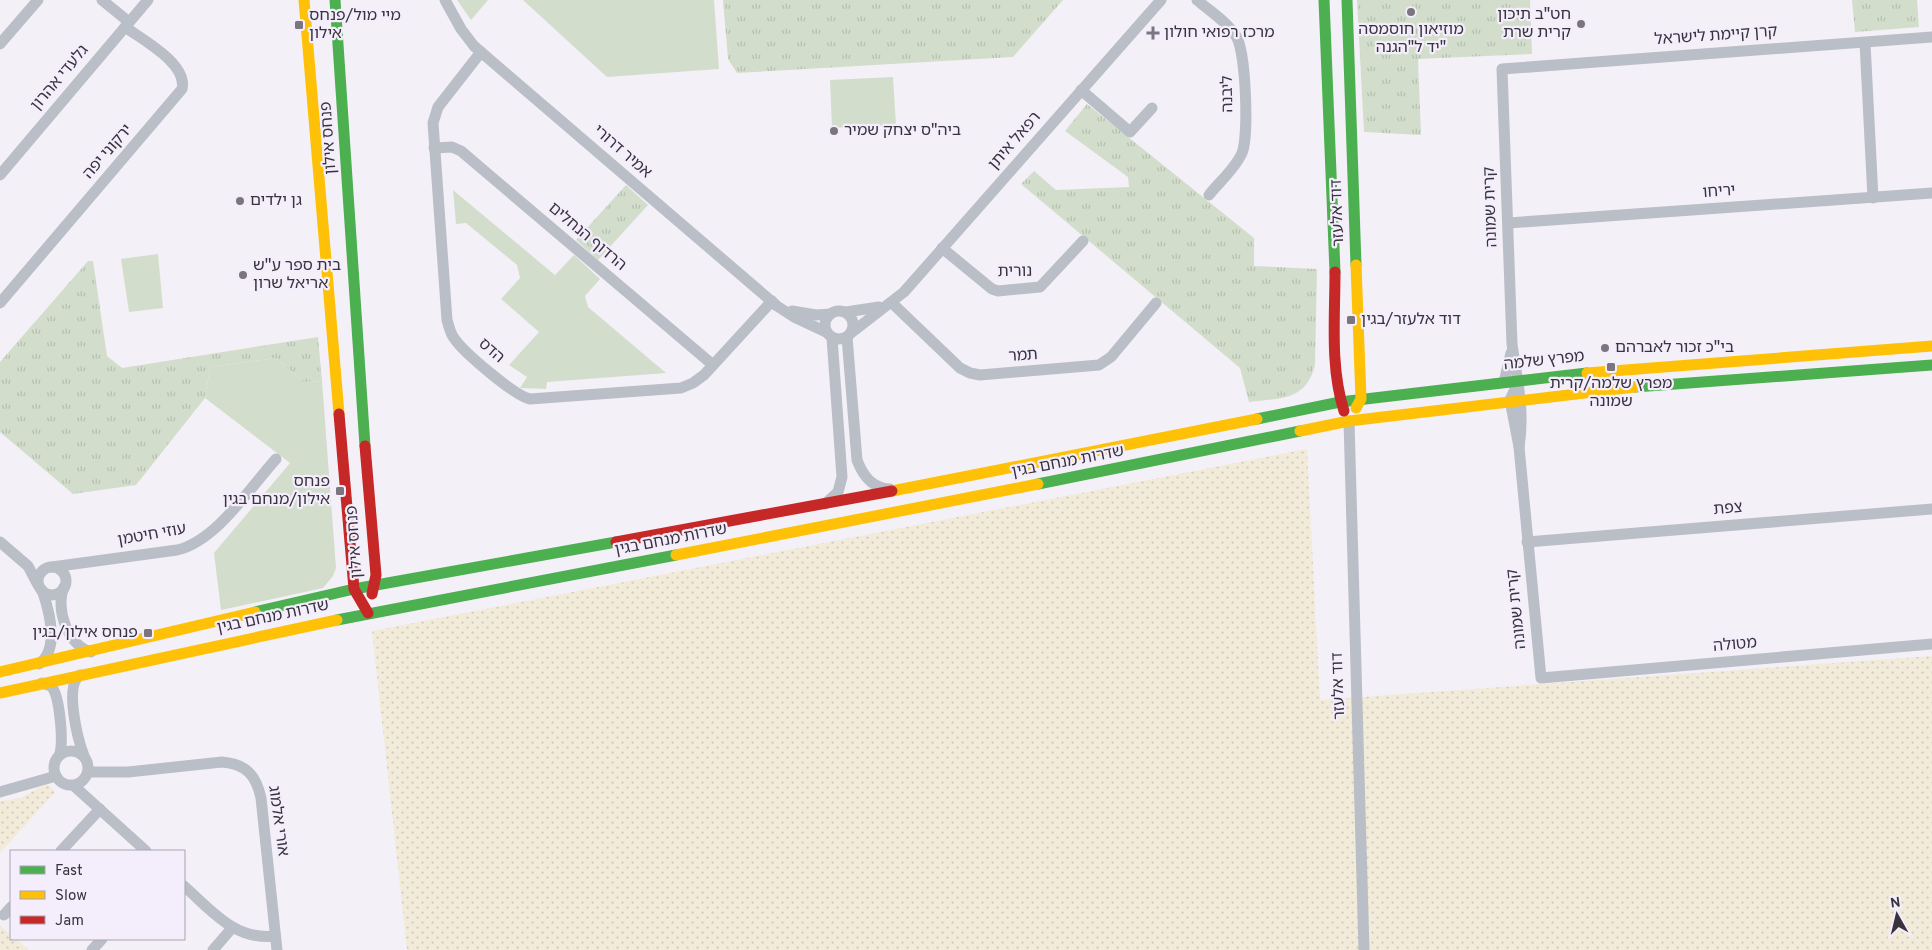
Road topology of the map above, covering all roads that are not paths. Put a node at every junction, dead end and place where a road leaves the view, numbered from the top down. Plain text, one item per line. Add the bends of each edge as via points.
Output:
1 (38, 0) edge
2 (102, 0) edge
3 (299, 0) edge
4 (335, 0) edge
5 (339, 0) edge
6 (445, 0) edge
7 (451, 0) edge
8 (1161, 0) edge
9 (1197, 0) edge
10 (1324, 0) edge
11 (1347, 0) edge
12 (146, 1) edge
13 (304, 6) edge
14 (336, 13) junction
15 (453, 15) junction
16 (127, 24) junction
17 (1932, 37) edge
18 (1865, 42) junction
19 (0, 44) edge
20 (481, 52) junction
21 (1502, 69) joint
22 (1081, 90) junction
23 (1152, 108) dead end
24 (434, 148) junction
25 (0, 175) edge
26 (1932, 193) edge
27 (1209, 195) dead end
28 (1873, 198) junction
29 (1508, 223) junction
30 (1083, 241) dead end
31 (942, 248) junction
32 (0, 303) edge
33 (892, 303) junction
34 (1156, 303) dead end
35 (775, 304) junction
36 (846, 312) junction
37 (831, 314) junction
38 (829, 335) junction
39 (849, 335) junction
40 (1512, 344) junction
41 (1932, 346) edge
42 (713, 365) junction
43 (1932, 365) edge
44 (1336, 369) junction
45 (1519, 380) junction
46 (1504, 382) junction
47 (1361, 399) junction
48 (1516, 400) junction
49 (1340, 402) junction
50 (1318, 406) junction
51 (1349, 422) junction
52 (276, 459) dead end
53 (899, 490) junction
54 (822, 504) junction
55 (1932, 509) edge
56 (0, 542) edge
57 (1527, 542) junction
58 (372, 547) junction
59 (350, 551) junction
60 (17, 555) junction
61 (88, 562) junction
62 (50, 567) junction
63 (412, 578) junction
64 (65, 584) junction
65 (374, 585) junction
66 (40, 588) junction
67 (354, 589) junction
68 (324, 595) junction
69 (368, 613) junction
70 (1932, 644) edge
71 (91, 652) junction
72 (38, 664) junction
73 (0, 672) edge
74 (80, 675) junction
75 (1541, 678) joint
76 (41, 683) junction
77 (0, 693) edge
78 (59, 756) junction
79 (84, 756) junction
80 (89, 772) junction
81 (56, 776) junction
82 (74, 786) junction
83 (0, 792) edge
84 (100, 809) junction
85 (62, 850) edge
86 (145, 850) edge
87 (185, 887) edge
88 (232, 928) junction
89 (276, 936) junction
90 (101, 940) edge
91 (92, 950) edge
92 (213, 950) edge
93 (276, 950) edge
94 (1364, 950) edge

1 - 19 street
2 - 16 street
3 - 13 street, פנחס אילון
4 - 14 street, פנחס אילון
5 - 14 street
6 - 15 street, אמיר דרורי
7 - 15 street, אמיר דרורי
8 - 22 street, רפאל איתן
9 - 27 street, ליבנה via 1236,35 1244,61 1244,146 1237,162
10 - 44 street, דוד אלעזר
11 - 47 street, דוד אלעזר
12 - 16 street, גלעדי אהרון
13 - 59 street, פנחס אילון
14 - 58 street, פנחס אילון
15 - 20 street, אמיר דרורי via 465,36
16 - 25 street, גלעדי אהרון
16 - 32 street, ירקוני יפה via 176,65 182,76 182,89
17 - 18 street, קרן קיימת לישראל
18 - 21 street, קרן קיימת לישראל
18 - 28 street
20 - 24 street, הדס via 436,110 432,123
20 - 35 street, אמיר דרורי
21 - 29 street, קרית שמונה
22 - 23 street via 1130,132
22 - 31 street, רפאל איתן
24 - 42 street, הרדוף הנחלים via 452,147 462,151
24 - 42 street, הדס via 449,328 459,345 514,392 524,398 540,400 681,388 698,380
26 - 28 street, יריחו
28 - 29 street, יריחו
29 - 40 street, קרית שמונה
30 - 31 street, נורית via 1044,285 1035,289 998,292
31 - 33 street, רפאל איתן
33 - 34 street, תמר via 960,368 980,375 1102,364
33 - 36 street via 865,311
33 - 39 street, רפאל איתן
35 - 37 street, אמיר דרורי via 806,314
35 - 38 street, אמיר דרורי
35 - 42 street, הדס
36 - 37 street
36 - 39 street via 853,321
37 - 38 street via 825,323
38 - 39 street via 841,339
38 - 54 street via 842,477 835,495
39 - 53 street via 858,460 864,475 875,485
40 - 45 street, קרית שמונה
40 - 46 street, קרית שמונה
41 - 45 street, מפרץ שלמה
43 - 48 street via 1622,388
44 - 49 street, דוד אלעזר
44 - 50 street via 1332,385
45 - 46 street, מפרץ שלמה
45 - 48 street
46 - 47 street, מפרץ שלמה
47 - 49 street, מפרץ שלמה
47 - 51 street, דוד אלעזר
48 - 51 street
48 - 57 street, קרית שמונה
49 - 50 street, שדרות מנחם בגין
49 - 51 street, דוד אלעזר
50 - 53 street, שדרות מנחם בגין
51 - 69 street, שדרות מנחם בגין via 856,521
51 - 94 street, דוד אלעזר
52 - 61 street, עוזי חיטמן via 213,532 200,542 177,550
53 - 54 street, שדרות מנחם בגין
54 - 63 street, שדרות מנחם בגין
55 - 57 street, צפת
56 - 60 street
57 - 75 street, קרית שמונה
58 - 63 street via 386,572
58 - 65 street, פנחס אילון via 376,575
59 - 67 street, פנחס אילון
59 - 68 street via 340,580
60 - 62 street via 34,564
60 - 66 street via 28,566
61 - 62 street, עוזי חיטמן
61 - 64 street, עוזי חיטמן via 72,571
62 - 64 street via 62,571
62 - 66 street via 40,574
63 - 65 street, שדרות מנחם בגין
64 - 66 street via 54,594
64 - 71 street via 61,600 68,634 78,646
65 - 67 street, שדרות מנחם בגין
65 - 69 street, פנחס אילון
66 - 72 street via 47,609 51,644 47,656
67 - 68 street, שדרות מנחם בגין
67 - 69 street, פנחס אילון
68 - 71 street, שדרות מנחם בגין
69 - 74 street, שדרות מנחם בגין
70 - 75 street, מטולה
71 - 72 street, שדרות מנחם בגין
72 - 73 street, שדרות מנחם בגין
74 - 76 street, שדרות מנחם בגין
74 - 79 street via 74,680 72,689 78,738
76 - 77 street, שדרות מנחם בגין
76 - 78 street via 56,692 62,744
78 - 79 street via 72,751
78 - 81 street via 54,765
79 - 80 street
80 - 82 street via 84,781
80 - 89 street, אורי אלמוג via 120,773 222,762 238,764 248,770 261,798
81 - 82 street via 63,784
81 - 83 street
82 - 84 street
84 - 85 street
84 - 86 street
87 - 88 street
88 - 89 street via 252,935
88 - 92 street
89 - 93 street, אורי אלמוג
90 - 91 street

